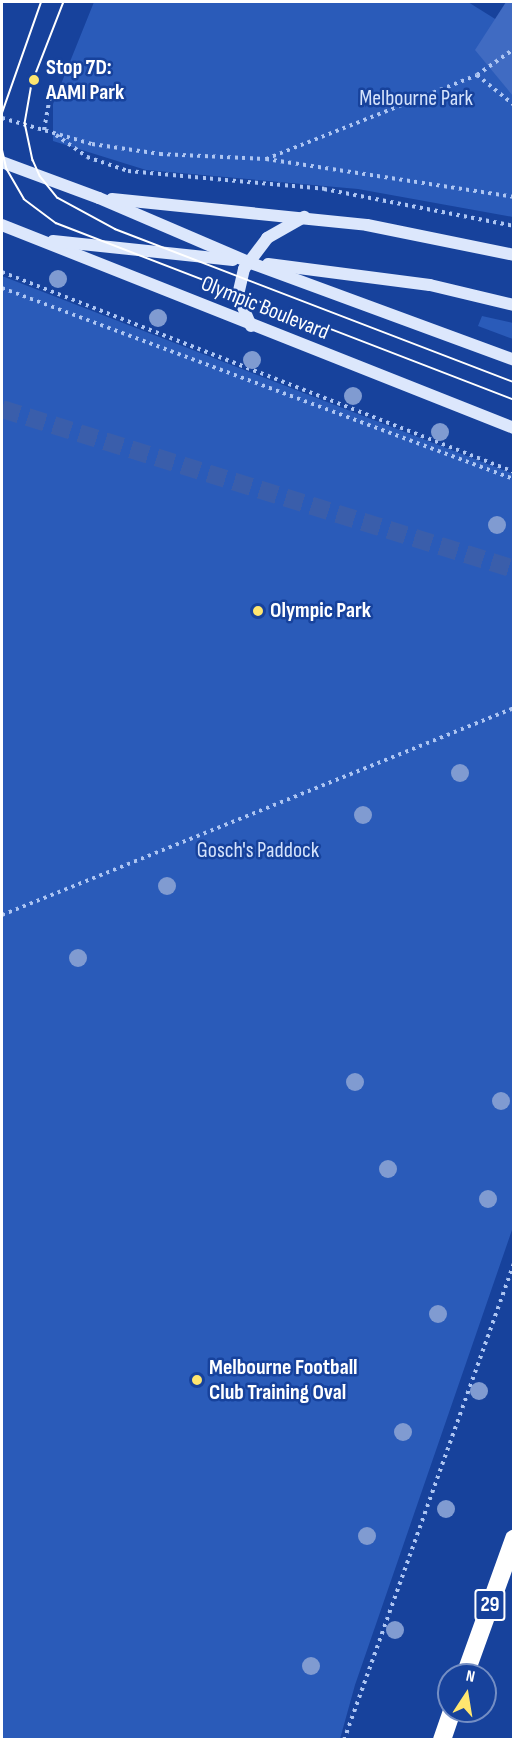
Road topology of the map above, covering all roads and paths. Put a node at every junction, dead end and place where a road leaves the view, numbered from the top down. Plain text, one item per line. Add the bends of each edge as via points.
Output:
1 (513, 49) edge
2 (477, 75) junction
3 (52, 85) dead end
4 (513, 105) edge
5 (2, 118) edge
6 (44, 130) junction
7 (53, 133) junction
8 (266, 159) junction
9 (2, 162) edge
10 (513, 197) edge
11 (99, 198) junction
12 (304, 217) junction
13 (2, 225) edge
14 (513, 226) edge
15 (40, 240) junction
16 (513, 255) edge
17 (248, 261) junction
18 (2, 272) edge
19 (2, 288) edge
20 (513, 304) edge
21 (251, 326) junction
22 (513, 360) edge
23 (513, 428) edge
24 (513, 472) edge
25 (513, 479) edge
26 (513, 708) edge
27 (2, 915) edge
28 (513, 1263) edge
29 (513, 1539) edge
30 (469, 1663) edge
31 (448, 1723) edge
32 (344, 1740) edge
33 (442, 1740) edge

1 - 2 path
2 - 4 path
2 - 8 path
3 - 6 path
5 - 6 path
6 - 7 path
7 - 8 path via 92,144 160,154
7 - 14 path via 87,157 128,171 324,189
8 - 10 path
9 - 11 main road, Olympic Boulevard
11 - 12 main road
11 - 17 main road, Olympic Boulevard
12 - 16 main road via 436,236
12 - 17 main road via 267,238
13 - 15 main road, Olympic Boulevard
15 - 17 main road
15 - 21 main road, Olympic Boulevard
17 - 20 main road via 430,285
17 - 21 main road via 238,295
17 - 22 main road, Olympic Boulevard
18 - 24 path
19 - 25 path
21 - 23 main road, Olympic Boulevard
26 - 27 path
28 - 32 path
29 - 30 highway, 29
31 - 33 highway

